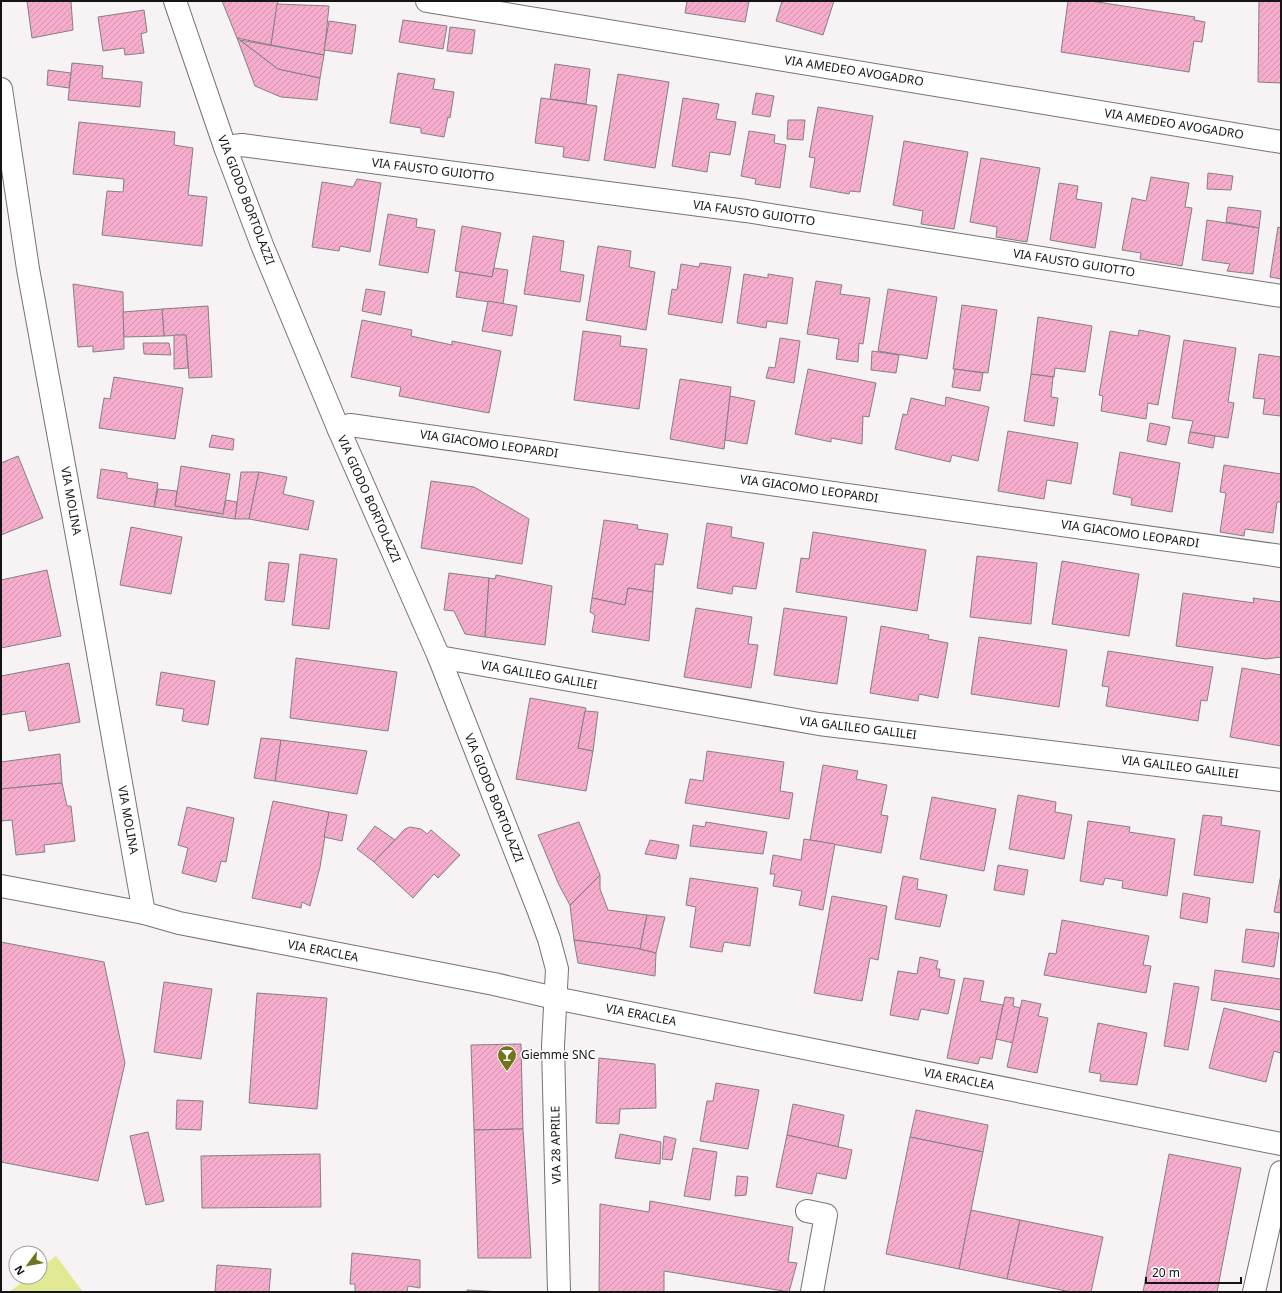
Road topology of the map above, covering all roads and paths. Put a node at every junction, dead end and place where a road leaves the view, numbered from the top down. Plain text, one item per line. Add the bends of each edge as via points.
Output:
1 (175, 1) edge
2 (427, 1) edge
3 (1, 89) edge
4 (1281, 142) edge
5 (225, 147) junction
6 (1281, 296) edge
7 (339, 430) junction
8 (1281, 556) edge
9 (438, 657) junction
10 (1281, 780) edge
11 (1, 886) edge
12 (144, 913) junction
13 (555, 998) junction
14 (1281, 1144) edge
15 (1281, 1172) edge
16 (807, 1211) dead end
17 (559, 1292) edge
18 (812, 1292) edge
19 (1254, 1292) edge

1 - 5 street, VIA GIODO BORTOLAZZI
2 - 4 street, VIA AMEDEO AVOGADRO
3 - 12 street, VIA MOLINA via 28,269
5 - 6 street, VIA FAUSTO GUIOTTO via 242,145 746,211
5 - 7 street, VIA GIODO BORTOLAZZI via 262,245
7 - 8 street, VIA GIACOMO LEOPARDI via 350,425
7 - 9 street, VIA GIODO BORTOLAZZI
9 - 10 street, VIA GALILEO GALILEI via 819,724
9 - 13 street, VIA GIODO BORTOLAZZI via 549,939 557,969
11 - 12 street, VIA ERACLEA
12 - 13 street, VIA ERACLEA via 179,923
13 - 14 street, VIA ERACLEA
13 - 17 street, VIA 28 APRILE via 553,1046
15 - 19 street
16 - 18 street via 826,1215

